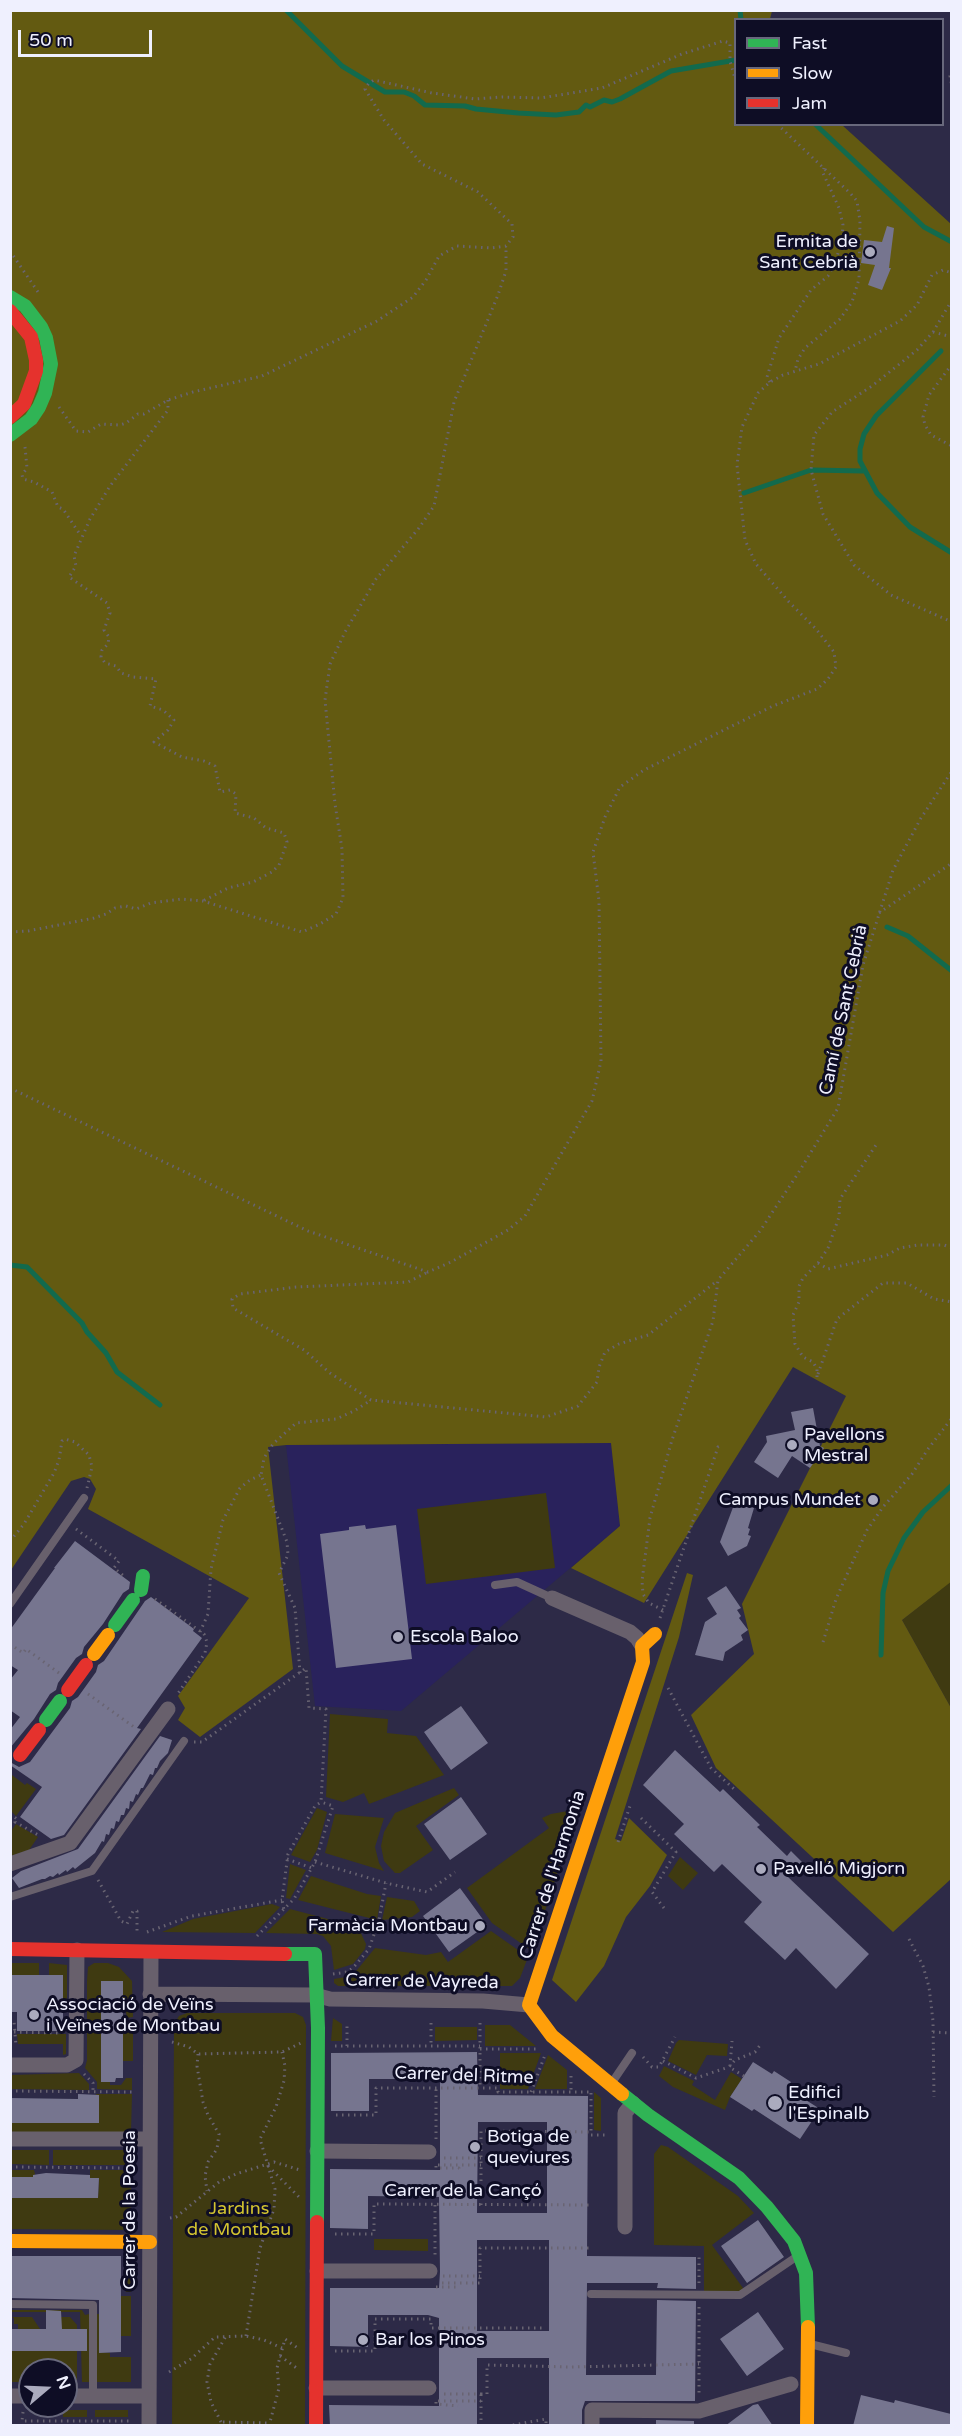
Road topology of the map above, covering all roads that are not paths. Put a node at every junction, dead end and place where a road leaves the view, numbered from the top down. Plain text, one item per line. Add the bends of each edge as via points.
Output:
1 (12, 299) edge
2 (10, 417) edge
3 (10, 435) edge
4 (84, 1498) road end
5 (495, 1585) dead end
6 (139, 1589) dead end
7 (552, 1598) joint
8 (10, 1604) edge
9 (655, 1634) road end
10 (642, 1646) junction
11 (168, 1709) road end
12 (184, 1741) road end
13 (20, 1755) dead end
14 (17, 1862) edge
15 (10, 1897) edge
16 (10, 1949) edge
17 (77, 1950) junction
18 (151, 1953) junction
19 (150, 1994) junction
20 (315, 1995) junction
21 (529, 2005) junction
22 (632, 2053) dead end
23 (10, 2065) edge
24 (611, 2084) junction
25 (633, 2103) junction
26 (10, 2139) edge
27 (150, 2139) junction
28 (433, 2149) road end
29 (317, 2151) junction
30 (625, 2227) dead end
31 (10, 2241) edge
32 (150, 2242) junction
33 (800, 2254) junction
34 (317, 2271) junction
35 (434, 2276) road end
36 (591, 2295) dead end
37 (10, 2304) edge
38 (809, 2343) junction
39 (846, 2353) dead end
40 (791, 2384) dead end
41 (316, 2388) junction
42 (78, 2396) edge
43 (93, 2396) junction
44 (149, 2396) junction
45 (434, 2397) road end
46 (149, 2426) edge
47 (316, 2426) edge
48 (592, 2426) edge
49 (807, 2426) edge

1 - 2 street via 31,338 36,371 24,404
1 - 3 street via 34,315 46,338 51,364 39,407 31,419
4 - 8 lane
5 - 7 lane via 517,1582
6 - 13 street
7 - 10 street via 630,1632
9 - 10 street
10 - 21 street, Carrer de l'Harmonia via 643,1662
11 - 14 street via 70,1844
12 - 15 lane via 92,1871
16 - 17 street
17 - 18 street
17 - 23 street via 76,2060 67,2065
18 - 19 street
18 - 20 street via 315,1954
19 - 20 street, Carrer de Vayreda
19 - 27 street, Carrer de la Poesia
20 - 21 street, Carrer de Vayreda via 330,1999
20 - 29 street
21 - 24 street via 552,2036
22 - 24 lane
24 - 25 street
25 - 30 street via 625,2113
25 - 33 street via 739,2178 767,2206
26 - 27 street
27 - 32 street, Carrer de la Poesia
28 - 29 street
29 - 34 street
31 - 32 street
32 - 44 street, Carrer de la Poesia
33 - 36 lane via 740,2295
33 - 38 street via 806,2273
34 - 35 street
34 - 41 street
37 - 43 lane via 93,2305
38 - 39 lane
38 - 49 street
40 - 48 street via 699,2411 592,2410
41 - 45 street
41 - 47 street
42 - 43 street
43 - 44 street
44 - 46 street, Carrer de la Poesia

